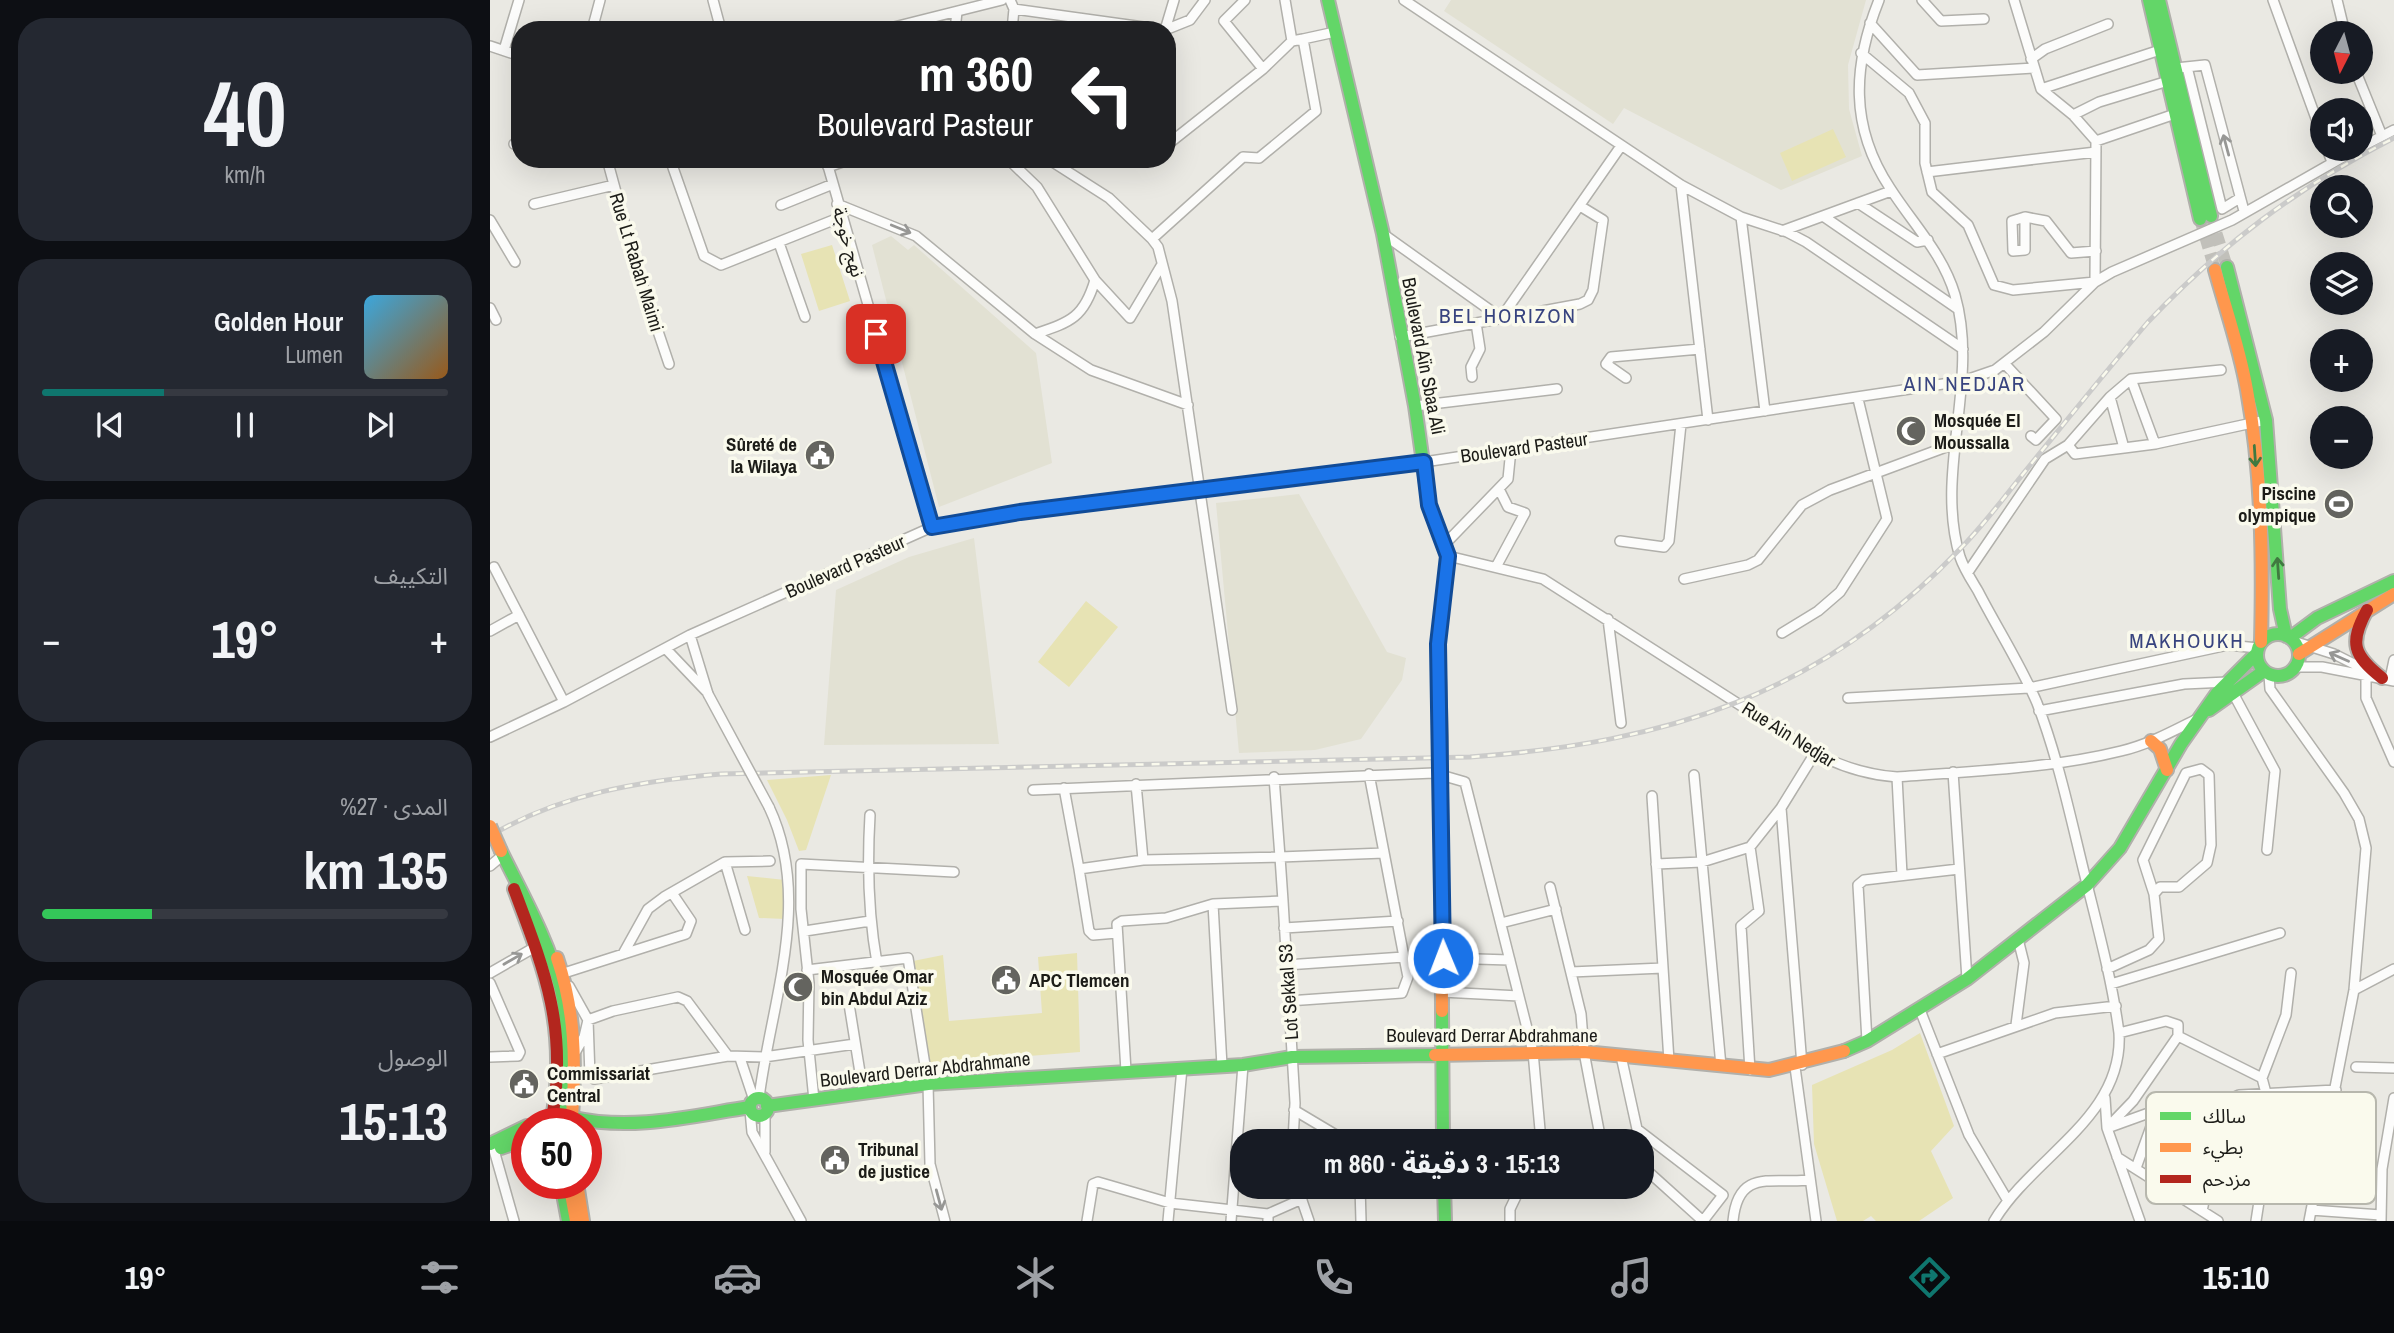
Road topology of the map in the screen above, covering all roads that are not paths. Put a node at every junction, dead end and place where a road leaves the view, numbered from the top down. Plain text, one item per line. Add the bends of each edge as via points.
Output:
1 (519, 0) edge
2 (600, 0) edge
3 (713, 0) edge
4 (1002, 0) edge
5 (1174, 0) edge
6 (1205, 0) edge
7 (1245, 0) edge
8 (1285, 0) edge
9 (1404, 0) edge
10 (1879, 0) edge
11 (1922, 0) edge
12 (2014, 0) edge
13 (2149, 0) edge
14 (2160, 0) edge
15 (2273, 0) edge
16 (2337, 0) edge
17 (1328, 1) edge
18 (979, 3) edge
19 (1012, 4) edge
20 (957, 12) junction
21 (1984, 19) dead end
22 (513, 21) edge
23 (594, 21) edge
24 (719, 21) edge
25 (924, 21) edge
26 (956, 21) edge
27 (1112, 21) edge
28 (1168, 21) edge
29 (2342, 21) edge
30 (1870, 23) junction
31 (2108, 24) dead end
32 (1176, 26) edge
33 (511, 27) edge
34 (1335, 32) junction
35 (1303, 39) junction
36 (1292, 41) junction
37 (490, 46) edge
38 (504, 50) junction
39 (2160, 50) junction
40 (511, 53) edge
41 (1861, 53) junction
42 (2032, 63) junction
43 (2182, 67) junction
44 (1263, 69) junction
45 (2168, 80) junction
46 (2361, 84) edge
47 (2041, 89) junction
48 (2310, 102) edge
49 (2175, 114) junction
50 (2073, 115) junction
51 (2394, 130) edge
52 (2382, 136) junction
53 (1176, 138) edge
54 (2096, 141) junction
55 (2373, 141) edge
56 (1622, 146) junction
57 (2096, 152) junction
58 (2332, 162) edge
59 (609, 168) edge
60 (673, 168) edge
61 (828, 168) edge
62 (1018, 168) edge
63 (1062, 168) edge
64 (1927, 172) junction
65 (833, 184) junction
66 (614, 185) junction
67 (1681, 185) junction
68 (1891, 191) junction
69 (2240, 198) junction
70 (1858, 203) junction
71 (534, 204) dead end
72 (837, 204) junction
73 (782, 205) dead end
74 (1580, 206) junction
75 (2244, 211) junction
76 (1823, 216) junction
77 (1741, 217) junction
78 (2025, 217) dead end
79 (841, 218) junction
80 (490, 220) edge
81 (1782, 231) junction
82 (1382, 234) junction
83 (1152, 239) junction
84 (1928, 240) junction
85 (779, 243) junction
86 (2096, 251) junction
87 (515, 262) dead end
88 (1161, 266) junction
89 (2221, 269) tunnel mouth
90 (1095, 280) junction
91 (2095, 282) junction
92 (490, 308) edge
93 (1958, 309) junction
94 (805, 317) dead end
95 (1501, 318) junction
96 (496, 320) dead end
97 (1476, 323) junction
98 (1035, 334) junction
99 (1400, 337) junction
100 (1700, 349) junction
101 (1963, 349) junction
102 (2004, 363) junction
103 (669, 364) dead end
104 (2221, 370) dead end
105 (1472, 377) dead end
106 (1626, 378) dead end
107 (2131, 379) junction
108 (1963, 380) junction
109 (1558, 389) dead end
110 (2110, 397) junction
111 (1858, 399) junction
112 (1188, 405) junction
113 (1415, 406) junction
114 (1765, 411) junction
115 (1708, 420) junction
116 (2259, 421) junction
117 (1681, 424) junction
118 (2031, 436) dead end
119 (1954, 444) junction
120 (2155, 444) junction
121 (2068, 445) junction
122 (2124, 447) junction
123 (1511, 449) junction
124 (1424, 462) junction
125 (1876, 473) junction
126 (1499, 489) junction
127 (1201, 490) junction
128 (932, 527) junction
129 (1620, 541) dead end
130 (1446, 550) junction
131 (495, 567) dead end
132 (1496, 567) junction
133 (1968, 572) junction
134 (1684, 579) dead end
135 (2394, 581) edge
136 (2394, 594) edge
137 (2368, 607) junction
138 (519, 615) junction
139 (1608, 619) junction
140 (490, 631) edge
141 (1782, 633) dead end
142 (690, 635) junction
143 (2290, 638) junction
144 (2258, 648) junction
145 (666, 649) junction
146 (2301, 655) junction
147 (2394, 660) edge
148 (2267, 673) junction
149 (2367, 676) junction
150 (2389, 680) edge
151 (2230, 687) junction
152 (2029, 688) junction
153 (708, 694) junction
154 (1849, 698) dead end
155 (564, 702) junction
156 (1232, 710) dead end
157 (2039, 710) junction
158 (2200, 717) junction
159 (1621, 723) dead end
160 (491, 737) edge
161 (2151, 741) junction
162 (1815, 753) junction
163 (2058, 762) junction
164 (2394, 762) edge
165 (2166, 770) junction
166 (1953, 772) junction
167 (1369, 774) junction
168 (1695, 775) dead end
169 (1274, 777) junction
170 (1897, 777) junction
171 (1136, 784) junction
172 (1064, 788) junction
173 (1033, 790) dead end
174 (1652, 796) dead end
175 (1781, 808) junction
176 (870, 815) dead end
177 (490, 826) edge
178 (1750, 847) junction
179 (2267, 850) dead end
180 (502, 853) junction
181 (1384, 853) junction
182 (1280, 857) junction
183 (1143, 860) junction
184 (770, 861) dead end
185 (725, 862) junction
186 (1702, 862) junction
187 (1656, 864) junction
188 (490, 866) edge
189 (867, 867) junction
190 (1079, 869) junction
191 (1959, 869) junction
192 (510, 871) junction
193 (954, 872) dead end
194 (1902, 875) junction
195 (2087, 885) junction
196 (1550, 887) dead end
197 (671, 893) junction
198 (2154, 894) junction
199 (1283, 901) junction
200 (1213, 904) junction
201 (1556, 909) junction
202 (870, 921) junction
203 (1398, 921) junction
204 (1501, 922) junction
205 (1284, 928) junction
206 (745, 930) dead end
207 (805, 931) junction
208 (1117, 933) junction
209 (2280, 933) dead end
210 (2018, 939) junction
211 (537, 946) junction
212 (623, 954) junction
213 (1404, 957) junction
214 (1443, 958) junction
215 (1510, 960) junction
216 (877, 963) junction
217 (1286, 965) junction
218 (1663, 968) junction
219 (2394, 968) edge
220 (2107, 969) junction
221 (807, 970) junction
222 (1571, 972) junction
223 (490, 973) edge
224 (2291, 973) dead end
225 (566, 978) junction
226 (1967, 979) junction
227 (490, 983) edge
228 (2111, 984) junction
229 (2354, 990) junction
230 (1442, 992) junction
231 (1519, 996) junction
232 (1288, 1001) junction
233 (849, 1004) dead end
234 (2116, 1006) junction
235 (1920, 1010) junction
236 (588, 1020) junction
237 (2016, 1025) junction
238 (2119, 1033) junction
239 (2178, 1036) junction
240 (1867, 1041) junction
241 (855, 1044) junction
242 (576, 1051) junction
243 (809, 1051) junction
244 (1441, 1052) junction
245 (1533, 1052) junction
246 (1584, 1052) junction
247 (1937, 1054) junction
248 (728, 1056) junction
249 (1621, 1056) junction
250 (490, 1057) edge
251 (764, 1057) junction
252 (1292, 1057) junction
253 (740, 1058) junction
254 (1669, 1061) junction
255 (1243, 1065) junction
256 (1222, 1066) junction
257 (1721, 1066) junction
258 (1799, 1066) junction
259 (2356, 1067) dead end
260 (1182, 1068) junction
261 (2394, 1068) edge
262 (1750, 1070) junction
263 (1126, 1071) junction
264 (2262, 1078) junction
265 (928, 1084) junction
266 (2336, 1090) joint
267 (863, 1091) junction
268 (2266, 1092) edge
269 (2289, 1092) edge
270 (566, 1098) dead end
271 (2105, 1098) junction
272 (2394, 1098) edge
273 (814, 1100) junction
274 (757, 1106) junction
275 (552, 1108) edge
276 (574, 1108) edge
277 (1294, 1110) junction
278 (2146, 1114) edge
279 (644, 1122) junction
280 (602, 1123) edge
281 (2107, 1128) junction
282 (602, 1129) edge
283 (1293, 1129) edge
284 (1326, 1129) edge
285 (1443, 1129) edge
286 (1540, 1129) edge
287 (1599, 1129) edge
288 (1637, 1129) edge
289 (511, 1135) edge
290 (2146, 1140) edge
291 (511, 1142) edge
292 (492, 1146) edge
293 (1654, 1147) edge
294 (765, 1154) junction
295 (2389, 1154) edge
296 (2117, 1157) junction
297 (2136, 1168) junction
298 (2146, 1175) edge
299 (1654, 1177) edge
300 (1810, 1180) junction
301 (564, 1199) edge
302 (572, 1199) edge
303 (580, 1199) edge
304 (1302, 1199) joint
305 (1360, 1199) edge
306 (1444, 1199) edge
307 (1515, 1199) edge
308 (2008, 1201) junction
309 (1170, 1203) junction
310 (2192, 1204) edge
311 (2204, 1204) edge
312 (2312, 1204) edge
313 (1231, 1209) junction
314 (2311, 1210) junction
315 (2203, 1211) junction
316 (1268, 1217) edge
317 (2381, 1218) edge
318 (514, 1221) edge
319 (568, 1221) edge
320 (576, 1221) edge
321 (583, 1221) edge
322 (802, 1221) edge
323 (945, 1221) edge
324 (1087, 1221) edge
325 (1168, 1221) edge
326 (1231, 1221) edge
327 (1309, 1221) edge
328 (1359, 1221) edge
329 (1445, 1221) edge
330 (1510, 1221) edge
331 (1703, 1221) edge
332 (1733, 1221) edge
333 (1816, 1221) edge
334 (1994, 1221) edge
335 (2140, 1221) edge
336 (2218, 1221) edge
337 (2309, 1221) edge

1 - 22 street
2 - 23 street
3 - 24 street
4 - 18 street
5 - 28 street
6 - 32 street via 1190,20
7 - 44 street via 1224,20
8 - 36 street
9 - 56 street
10 - 30 street
11 - 21 street via 1941,21
12 - 42 street
13 - 39 main road
14 - 43 main road
15 - 48 street
16 - 29 street
17 - 34 main road, Boulevard Aïn Sbaa Ali
18 - 20 street
19 - 27 street
20 - 25 street
20 - 26 street
30 - 41 street
30 - 42 street via 1917,75
31 - 42 street via 2045,49
33 - 38 street
34 - 35 street
34 - 82 main road, Boulevard Aïn Sbaa Ali
35 - 36 street
35 - 83 street via 1315,111 1259,158 1243,157
36 - 44 street
37 - 38 street
38 - 40 street
39 - 45 main road
39 - 47 street
41 - 64 street via 1909,93 1925,123
41 - 68 street via 1858,70 1864,126 1874,160
42 - 47 street
43 - 49 main road via 2205,218
69 -> 43 street via 2205,65
43 - 69 street via 2222,209
44 - 53 street
45 - 49 main road
45 - 50 street
46 - 52 street
47 - 50 street
49 - 54 street
50 - 54 street
51 - 52 street
52 - 55 street
54 - 57 street
56 - 67 street
56 - 74 street
57 - 64 street
57 - 86 street
58 - 75 street
59 - 66 street, Rue Lt Rabah Maimi
60 - 85 street via 704,256 712,263 721,265
61 - 65 street, نهج خوجة
62 - 90 street via 1037,187
63 - 83 street via 1110,198
64 - 91 street via 1932,192 1969,225 1990,280 2000,289
65 - 72 street, نهج خوجة
65 - 73 street
66 - 71 street
66 - 103 street, Rue Lt Rabah Maimi
67 - 77 street
67 - 100 street
68 - 70 street
68 - 84 street
69 - 75 street
70 - 76 street
70 - 84 street via 1917,242
72 - 79 street, نهج خوجة
72 -> 98 street via 916,236
74 - 95 street
74 - 95 street via 1603,220 1588,300
75 - 91 street
76 - 81 street
76 - 93 street
77 - 81 street
77 - 114 street
78 - 86 street via 2046,221 2071,253
79 - 85 street
79 - 128 street, نهج خوجة
80 - 87 street
81 - 101 street
82 - 95 street
82 - 99 main road, Boulevard Aïn Sbaa Ali
83 - 88 street
84 - 93 street via 1946,270
85 - 94 street
86 - 91 street
88 - 90 street via 1130,318
88 - 112 street via 1172,301
89 - 116 main road
90 - 98 street via 1089,301 1071,321
91 - 102 street, Boulevard Pasteur
92 - 96 street
93 - 101 street
95 - 97 street
97 - 99 street
97 - 105 street via 1479,349
98 - 112 street via 1091,370
99 - 113 main road, Boulevard Aïn Sbaa Ali
100 - 106 street via 1611,357 1606,364
100 - 115 street
101 - 108 street
102 - 108 street, Boulevard Pasteur
102 - 118 street via 2056,419 2036,440
104 - 107 street
107 - 110 street
107 - 120 street
108 - 111 street, Boulevard Pasteur
108 - 119 street
109 - 113 street
110 - 121 street
110 - 122 street
111 - 114 street, Boulevard Pasteur
111 - 125 street
112 - 127 street
113 - 124 main road, Boulevard Aïn Sbaa Ali
114 - 115 street, Boulevard Pasteur
115 - 117 street, Boulevard Pasteur
116 - 120 street
143 -> 116 main road via 2280,609
116 -> 144 main road via 2263,574
117 - 123 street, Boulevard Pasteur
117 - 129 street via 1669,541 1660,547
119 - 125 street
119 - 133 street via 1953,513 1960,558
120 - 122 street
121 - 122 street via 2075,454
121 - 133 street via 2045,459
123 - 124 street, Boulevard Pasteur
123 - 126 street via 1508,479
124 - 127 street, Boulevard Pasteur
124 - 130 main road, Boulevard Aïn Sbaa Ali via 1429,505
125 - 134 street via 1801,505 1758,559 1748,565
125 - 141 street via 1886,519 1840,592
126 - 130 street
126 - 132 street via 1508,507 1525,513
127 - 128 street, Boulevard Pasteur
127 - 156 street
128 - 142 street, Boulevard Pasteur
130 - 132 street, Rue Ain Nedjar
130 - 214 main road, Boulevard Aïn Sbaa Ali, bridge via 1438,644
131 - 138 street
132 - 139 street, Rue Ain Nedjar via 1543,579
133 - 152 street
135 - 143 main road via 2308,623
136 - 137 main road
137 - 146 main road
137 - 150 main road via 2354,649 2362,664
138 - 140 street
138 - 155 street
139 - 159 street
139 - 162 street, Rue Ain Nedjar
142 - 145 street, Boulevard Pasteur
142 - 153 street
143 - 144 main road via 2273,635
143 - 146 main road
144 - 148 main road
144 - 151 main road, Boulevard Derrar Abdrahmane
144 - 152 street via 2218,647
145 - 153 street
145 - 155 street, Boulevard Pasteur
146 - 148 main road via 2284,676
146 - 149 street via 2322,667
150 -> 146 street
147 - 150 street
148 - 151 main road, Boulevard Derrar Abdrahmane
148 - 229 street via 2270,689 2344,793 2361,826 2366,866
149 - 150 street
149 - 164 street via 2365,698
151 - 157 street via 2184,684
151 - 158 main road, Boulevard Derrar Abdrahmane
151 - 179 street via 2275,771
152 - 154 street
152 - 157 street
153 - 251 street, bridge via 768,807 786,854 790,910
155 - 160 street, Boulevard Pasteur
157 - 163 street
158 - 161 street, Rue Ain Nedjar
158 - 165 main road, Boulevard Derrar Abdrahmane
161 - 163 street, Rue Ain Nedjar
161 - 165 main road via 2160,749
162 - 170 street, Rue Ain Nedjar via 1842,767
162 - 175 street
163 - 166 street, Rue Ain Nedjar
163 - 195 street
165 - 195 main road, Boulevard Derrar Abdrahmane via 2120,848
166 - 170 street, Rue Ain Nedjar
166 - 191 street
167 - 169 street
167 - 181 street
167 - 204 street via 1434,773 1465,782
168 - 186 street
169 - 171 street
169 - 182 street, Lot Sekkal S3
170 - 194 street
171 - 172 street
171 - 183 street
172 - 173 street
172 - 190 street
174 - 187 street
175 - 178 street
175 - 258 street
176 - 189 street
177 - 180 main road, bridge
178 - 186 street
178 - 262 street via 1759,911 1741,926
180 - 188 street
180 - 192 main road
181 - 182 street
181 - 203 street
182 - 183 street
182 - 199 street, Lot Sekkal S3
183 - 190 street
184 - 185 street
185 - 197 street
185 - 206 street
186 - 187 street
186 - 257 street
187 - 218 street
189 - 193 street
189 - 202 street
189 - 207 street via 802,864
190 - 208 street via 1089,931 1094,935
191 - 194 street
191 - 226 street
192 - 211 main road
192 - 225 main road via 527,894
192 - 270 main road via 561,991 567,1036
194 - 240 street via 1864,880 1857,887
195 - 210 main road, Boulevard Derrar Abdrahmane
195 - 220 street
196 - 201 street
197 - 212 street via 648,909
197 - 212 street via 691,921 686,934
198 - 198 street via 2160,887 2179,887 2207,863 2211,845 2209,775 2201,769 2186,773 2143,860
198 - 220 street via 2159,939 2149,950
199 - 200 street
199 - 205 street, Lot Sekkal S3
200 - 208 street via 1166,918 1122,921
200 - 256 street
201 - 204 street
201 - 222 street
202 - 207 street
202 - 216 street
203 - 205 street
203 - 213 street
204 - 215 street
205 - 217 street, Lot Sekkal S3
207 - 221 street
208 - 263 street
209 - 228 street
210 - 226 main road, Boulevard Derrar Abdrahmane
210 - 237 street via 2024,963
223 -> 211 street
211 - 275 main road via 557,1027 558,1073
212 - 225 street
213 - 217 street
213 - 232 street via 1408,977 1402,993
214 - 215 street
214 - 230 main road, Boulevard Aïn Sbaa Ali
215 - 231 street
216 - 221 street
216 - 265 street via 908,958
217 - 232 street, Lot Sekkal S3
218 - 222 street
218 - 254 street
219 - 229 street
220 - 228 street
221 - 243 street
222 - 246 street
224 - 264 street via 2286,1015
225 - 236 street
225 - 242 main road
226 - 235 main road, Boulevard Derrar Abdrahmane
227 - 250 street via 520,1052 518,1056
228 - 234 street
229 - 266 street
230 - 231 street
230 - 244 main road, Boulevard Aïn Sbaa Ali
231 - 245 street
232 - 252 street, Lot Sekkal S3
233 - 241 street
234 - 237 street via 2055,1013
234 - 238 street
235 - 240 main road, Boulevard Derrar Abdrahmane
235 - 247 street
236 - 242 street
236 - 248 street via 678,998 687,1001
236 - 248 street via 592,1078
237 - 247 street
238 - 239 street via 2166,1021 2178,1025
238 - 271 street via 2118,1063
239 - 264 street
239 - 281 street via 2133,1101
240 - 258 main road, Boulevard Derrar Abdrahmane
241 - 243 street
241 - 267 street
242 - 276 main road
243 - 251 street
243 - 273 street
244 - 245 main road, Boulevard Derrar Abdrahmane
244 - 252 main road, Boulevard Derrar Abdrahmane
244 - 285 main road, Boulevard Aïn Sbaa Ali
245 - 246 main road, Boulevard Derrar Abdrahmane
245 - 286 street
246 - 249 main road, Boulevard Derrar Abdrahmane
246 - 287 street
247 - 308 street via 1969,1135
248 - 253 street
249 - 254 main road, Boulevard Derrar Abdrahmane
249 - 288 street
251 - 253 street
251 - 274 street
252 - 255 main road, Boulevard Derrar Abdrahmane
252 - 277 street, Lot Sekkal S3
253 - 274 street
254 - 257 main road, Boulevard Derrar Abdrahmane
255 - 256 main road, Boulevard Derrar Abdrahmane
255 - 313 street
256 - 260 main road, Boulevard Derrar Abdrahmane
257 - 262 main road, Boulevard Derrar Abdrahmane
258 - 262 main road, Boulevard Derrar Abdrahmane
258 - 300 street
259 - 261 street
260 - 263 main road, Boulevard Derrar Abdrahmane
260 - 309 street
263 - 265 main road, Boulevard Derrar Abdrahmane
264 - 268 street
265 - 267 main road, Boulevard Derrar Abdrahmane
265 -> 323 street via 930,1164
266 - 269 street
267 - 273 main road, Boulevard Derrar Abdrahmane
271 - 281 street
271 - 308 street
272 - 295 street
273 - 274 main road, Boulevard Derrar Abdrahmane
274 - 279 main road, Boulevard Derrar Abdrahmane
274 - 294 street
274 - 294 street via 751,1132
277 - 283 street, Lot Sekkal S3
277 - 284 street
278 - 281 street
279 - 280 main road, Boulevard Derrar Abdrahmane
279 - 282 main road
281 - 296 street
289 - 292 main road
290 - 297 street
291 - 292 main road
292 - 318 street
293 - 331 street via 1723,1195
294 - 322 street
295 - 317 street
296 - 297 street
296 - 335 street
297 - 298 street
299 - 331 street
300 - 332 street via 1767,1179 1745,1188
300 - 333 street
301 - 319 main road
302 - 320 main road
303 - 321 main road
304 - 316 street
304 - 327 street
305 - 328 street
306 - 329 main road
307 - 330 street
308 - 334 street
309 - 313 street
309 - 324 street via 1095,1182
309 - 325 street
310 - 315 street
311 - 315 street
312 - 314 street
313 - 316 street
313 - 326 street
314 - 317 street
314 - 337 street
315 - 336 street

